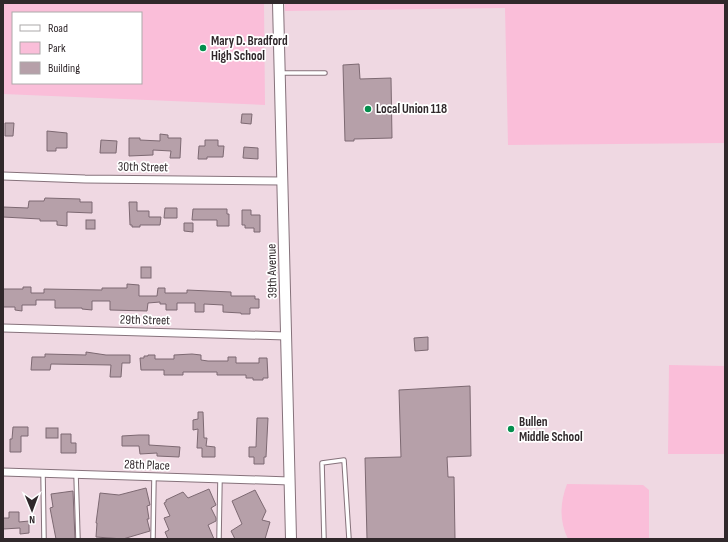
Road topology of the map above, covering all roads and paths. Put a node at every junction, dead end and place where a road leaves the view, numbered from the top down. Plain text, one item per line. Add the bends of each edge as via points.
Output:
1 (278, 3) edge
2 (280, 73) junction
3 (325, 73) dead end
4 (3, 176) edge
5 (282, 181) junction
6 (3, 328) edge
7 (286, 336) junction
8 (3, 472) edge
9 (43, 473) junction
10 (76, 474) junction
11 (154, 477) junction
12 (220, 479) junction
13 (290, 481) junction
14 (44, 539) edge
15 (78, 539) edge
16 (153, 539) edge
17 (219, 539) edge
18 (291, 539) edge
19 (324, 539) edge
20 (349, 539) edge

1 - 2 street, 39th Avenue
2 - 3 lane
2 - 5 street, 39th Avenue
4 - 5 street, 30th Street
5 - 7 street, 39th Avenue
6 - 7 street, 29th Street
7 - 13 street, 39th Avenue
8 - 9 street, 28th Place
9 - 10 street, 28th Place
9 - 14 lane
10 - 11 street, 28th Place
10 - 15 lane
11 - 12 street, 28th Place
11 - 16 lane
12 - 13 street, 28th Place
12 - 17 lane
13 - 18 street, 39th Avenue
19 - 20 lane via 322,463 344,460

